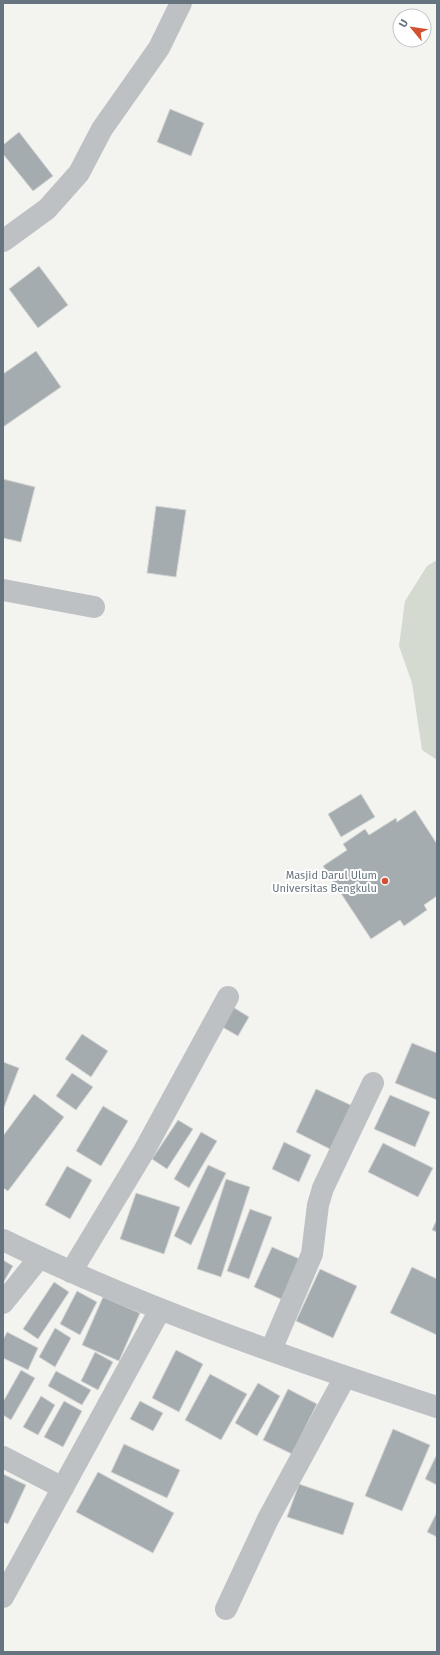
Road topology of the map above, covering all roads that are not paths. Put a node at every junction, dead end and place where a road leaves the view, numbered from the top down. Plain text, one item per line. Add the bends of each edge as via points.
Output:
1 (182, 3) edge
2 (3, 241) edge
3 (3, 590) edge
4 (94, 607) dead end
5 (228, 997) dead end
6 (373, 1082) dead end
7 (3, 1240) edge
8 (39, 1258) junction
9 (71, 1272) junction
10 (3, 1303) edge
11 (160, 1310) junction
12 (271, 1350) junction
13 (346, 1377) junction
14 (437, 1407) edge
15 (3, 1457) edge
16 (64, 1488) junction
17 (3, 1597) edge
18 (226, 1609) dead end

1 - 2 street via 159,48 102,129 79,173 47,209
3 - 4 street
5 - 9 street via 144,1151
6 - 12 street via 323,1188 318,1204 312,1254
7 - 8 street
8 - 9 street
8 - 10 street
9 - 11 street
11 - 12 street
11 - 16 street
12 - 13 street
13 - 14 street
13 - 18 street via 272,1512
15 - 16 street
16 - 17 street

